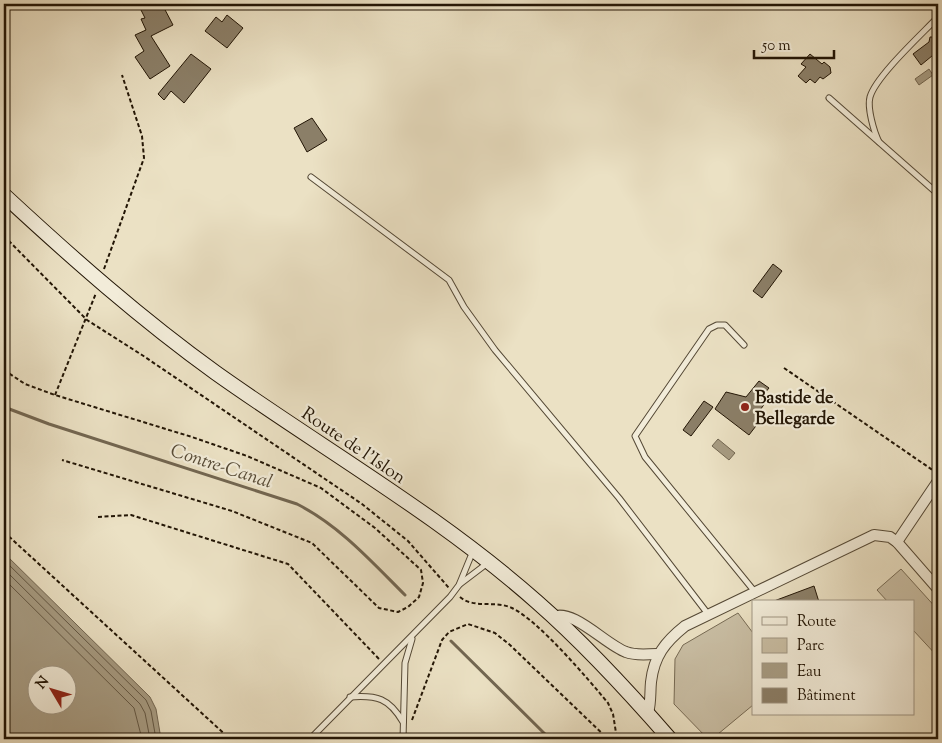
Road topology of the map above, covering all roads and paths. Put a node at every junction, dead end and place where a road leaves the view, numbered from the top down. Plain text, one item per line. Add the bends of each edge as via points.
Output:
1 (938, 17) edge
2 (122, 75) dead end
3 (829, 98) dead end
4 (879, 142) junction
5 (311, 177) dead end
6 (938, 194) edge
7 (4, 195) edge
8 (4, 236) edge
9 (99, 282) junction
10 (87, 320) junction
11 (744, 344) dead end
12 (784, 368) dead end
13 (4, 370) edge
14 (55, 395) junction
15 (62, 460) dead end
16 (938, 474) edge
17 (938, 481) edge
18 (98, 517) dead end
19 (4, 532) edge
20 (897, 542) junction
21 (473, 550) junction
22 (489, 562) junction
23 (459, 585) junction
24 (449, 588) dead end
25 (938, 588) edge
26 (756, 592) junction
27 (460, 597) dead end
28 (709, 615) junction
29 (553, 617) junction
30 (416, 632) junction
31 (657, 654) junction
32 (384, 664) junction
33 (350, 697) junction
34 (648, 713) junction
35 (404, 722) junction
36 (230, 739) edge
37 (310, 739) edge
38 (403, 739) edge
39 (608, 739) edge
40 (617, 739) edge
41 (670, 739) edge

1 - 4 lane via 883,76 870,97 873,130
2 - 9 path via 142,136 144,158
3 - 4 lane
4 - 6 lane
5 - 28 lane via 450,280 464,307 495,350 619,498
7 - 9 street, Route de l'Islon
8 - 10 path
9 - 10 path
9 - 21 street, Route de l'Islon via 216,373
10 - 14 path
10 - 24 path via 362,504 408,541
11 - 26 lane via 725,325 709,329 635,436 644,457
12 - 16 path
13 - 14 path via 25,384
14 - 15 path via 247,456 321,488 376,528 421,570 424,583 419,597 398,612 379,608 312,543 232,511
17 - 20 street
18 - 32 path via 132,515 288,564
19 - 36 path
20 - 25 street
20 - 26 street via 874,534
21 - 22 street, Route de l'Islon
21 - 23 lane
22 - 23 lane
22 - 29 street, Route de l'Islon
23 - 30 lane
26 - 28 street
27 - 40 path via 473,604 511,607 532,622 608,704 614,714
28 - 31 street via 685,626 667,640
29 - 31 street via 558,614 571,617 627,653
29 - 34 street, Route de l'Islon
30 - 32 lane
30 - 35 lane via 408,646 405,663
31 - 34 street
32 - 33 lane
33 - 35 lane via 382,699
33 - 37 lane
34 - 41 street, Route de l'Islon
35 - 38 lane
35 - 39 path via 410,722 415,714 442,640 457,627 468,624 495,633 510,644

